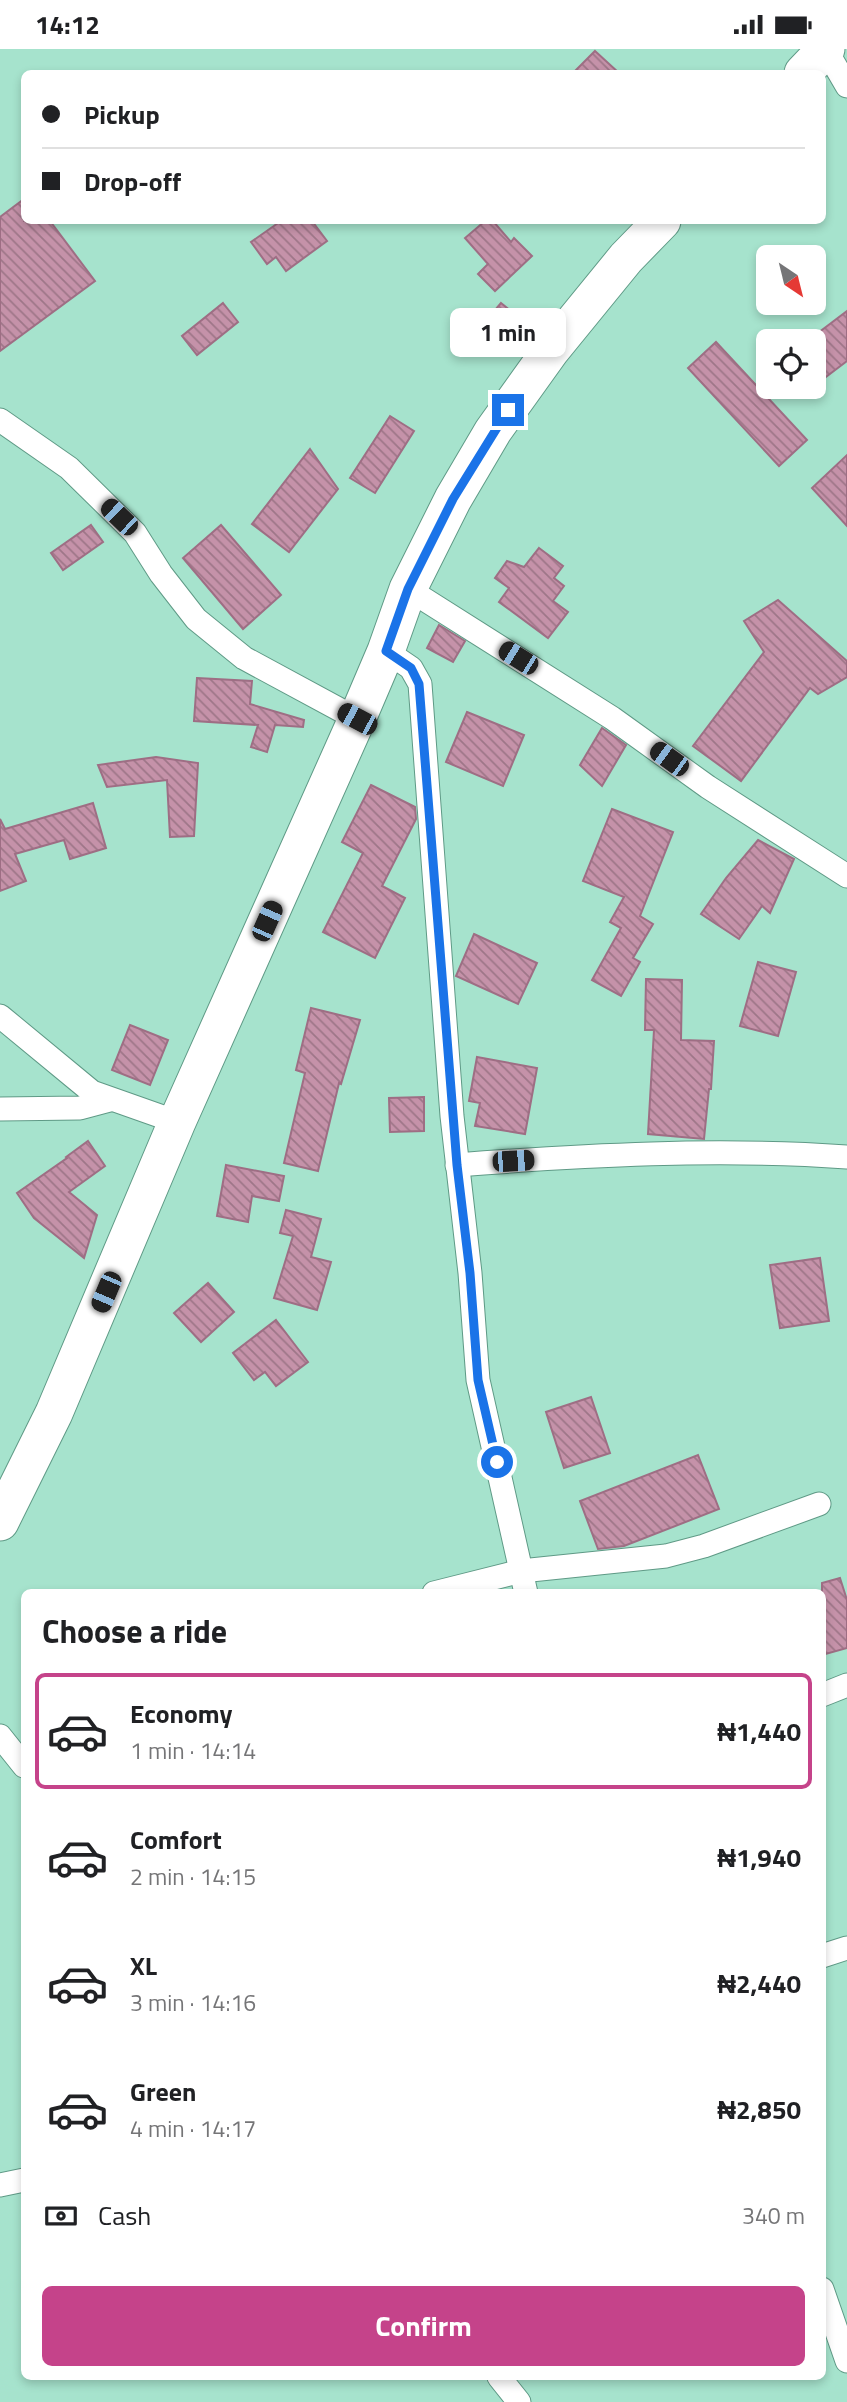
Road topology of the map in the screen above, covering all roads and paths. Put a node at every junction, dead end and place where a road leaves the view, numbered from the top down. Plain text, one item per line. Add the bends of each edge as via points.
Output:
1 (826, 49) edge
2 (806, 70) edge
3 (847, 86) edge
4 (659, 224) edge
5 (0, 419) edge
6 (408, 589) junction
7 (386, 651) junction
8 (357, 719) junction
9 (847, 876) edge
10 (0, 1016) edge
11 (110, 1100) junction
12 (0, 1109) edge
13 (177, 1122) junction
14 (847, 1157) edge
15 (457, 1165) junction
16 (819, 1504) dead end
17 (0, 1522) edge
18 (523, 1582) edge
19 (466, 1589) edge
20 (847, 1685) edge
21 (826, 1693) edge
22 (0, 1736) edge
23 (21, 1762) edge
24 (847, 1948) edge
25 (826, 1954) edge
26 (21, 2181) edge
27 (0, 2185) edge
28 (826, 2301) edge
29 (847, 2361) edge
30 (501, 2380) edge
31 (519, 2402) edge

1 - 2 main road
1 - 3 street
4 - 6 main road via 551,350 493,431
5 - 8 street via 69,468 135,533 196,619 244,658
6 - 7 main road
6 - 9 street via 612,718 708,787
7 - 8 main road
7 - 15 street via 411,668 419,684
8 - 13 main road
10 - 11 street via 92,1091
11 - 12 street via 80,1108
11 - 13 street
13 - 17 main road via 54,1413
14 - 15 street via 724,1152
15 - 18 street via 478,1380
16 - 18 street via 704,1546
18 - 19 street
20 - 21 street
22 - 23 street
24 - 25 street
26 - 27 street
28 - 29 street
30 - 31 street

